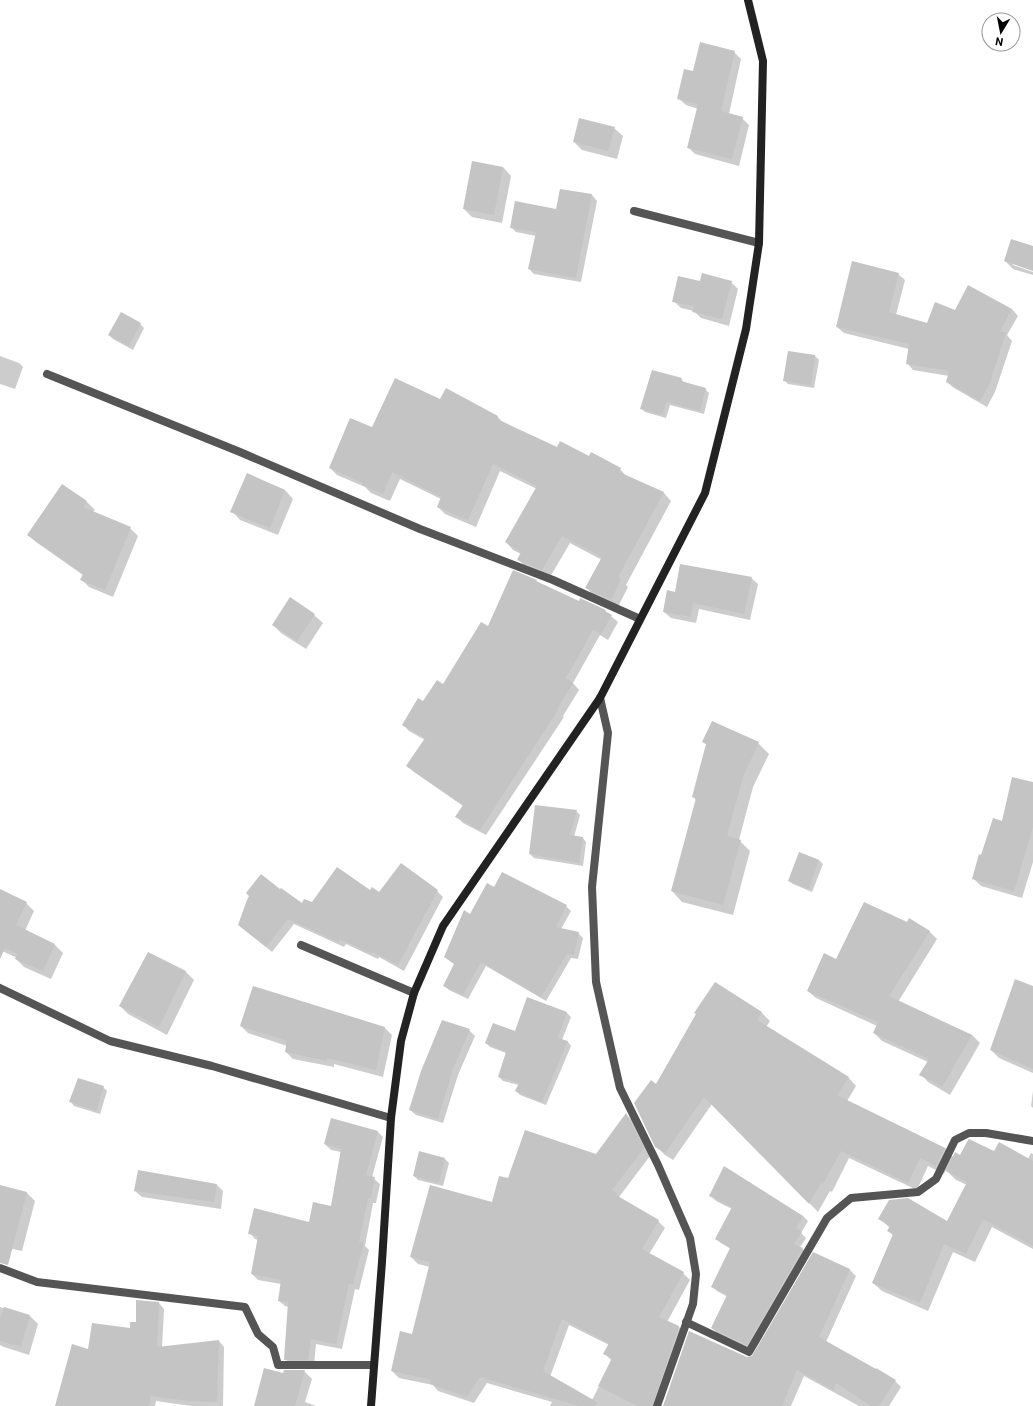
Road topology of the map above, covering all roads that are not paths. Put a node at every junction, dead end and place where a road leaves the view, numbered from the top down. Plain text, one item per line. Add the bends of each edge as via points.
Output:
1 (748, 0) edge
2 (634, 211) dead end
3 (759, 243) junction
4 (47, 374) dead end
5 (640, 619) junction
6 (600, 698) junction
7 (301, 945) dead end
8 (0, 988) edge
9 (414, 994) junction
10 (391, 1118) junction
11 (1033, 1141) edge
12 (0, 1268) edge
13 (686, 1322) junction
14 (374, 1365) junction
15 (371, 1406) edge
16 (657, 1406) edge

1 - 3 street via 763,61
2 - 3 street
3 - 5 street via 746,329 705,493
4 - 5 street via 240,452 420,529 553,580
5 - 6 street
6 - 9 street via 443,926
6 - 13 street via 608,733 592,887 596,982 620,1088 690,1238 696,1274 693,1304
7 - 9 street
8 - 10 street via 110,1041 212,1066
9 - 10 street via 401,1041
10 - 14 street
11 - 13 street via 986,1133 969,1133 956,1140 936,1179 918,1192 851,1198 827,1218 748,1352
12 - 14 street via 37,1282 245,1307 258,1334 272,1347 278,1365
13 - 16 street
14 - 15 street

